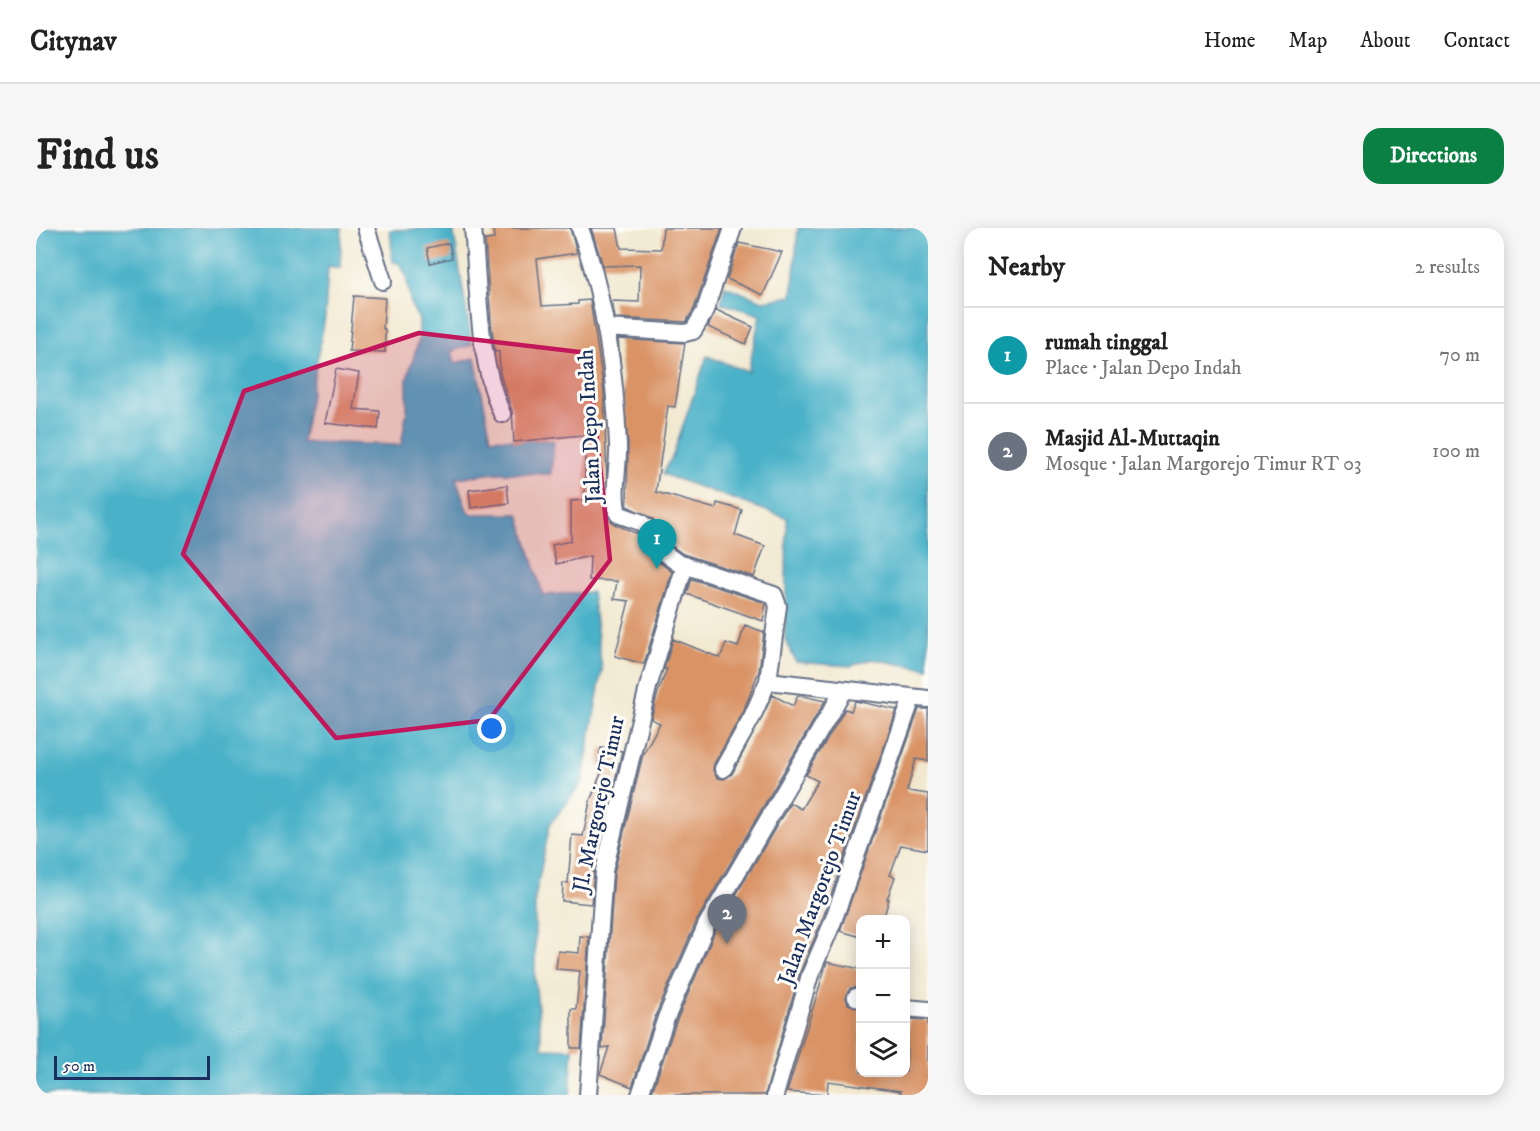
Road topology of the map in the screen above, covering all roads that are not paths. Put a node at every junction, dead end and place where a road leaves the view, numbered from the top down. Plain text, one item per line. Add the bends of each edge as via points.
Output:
1 (366, 228) edge
2 (472, 228) edge
3 (580, 228) edge
4 (733, 228) edge
5 (383, 281) dead end
6 (606, 328) junction
7 (502, 414) dead end
8 (686, 565) junction
9 (768, 681) junction
10 (843, 691) junction
11 (920, 698) edge
12 (723, 769) dead end
13 (910, 1008) edge
14 (928, 1010) edge
15 (588, 1095) edge
16 (640, 1095) edge
17 (775, 1095) edge

1 - 5 street
2 - 7 street via 485,354
3 - 6 street, Jalan Depo Indah via 598,282
4 - 6 street via 704,313 693,331
6 - 8 street, Jalan Depo Indah via 618,443 618,514 640,522 663,555
8 - 9 street, Jalan Depo Indah via 774,596 778,606
8 - 15 street, Jl. Margorejo Timur via 628,762 601,888
9 - 10 street, Jalan Margorejo Timur
9 - 12 street
10 - 11 street, Jalan Margorejo Timur
10 - 16 street via 707,924 666,1018
11 - 17 street, Jalan Margorejo Timur via 810,975
13 - 14 street

